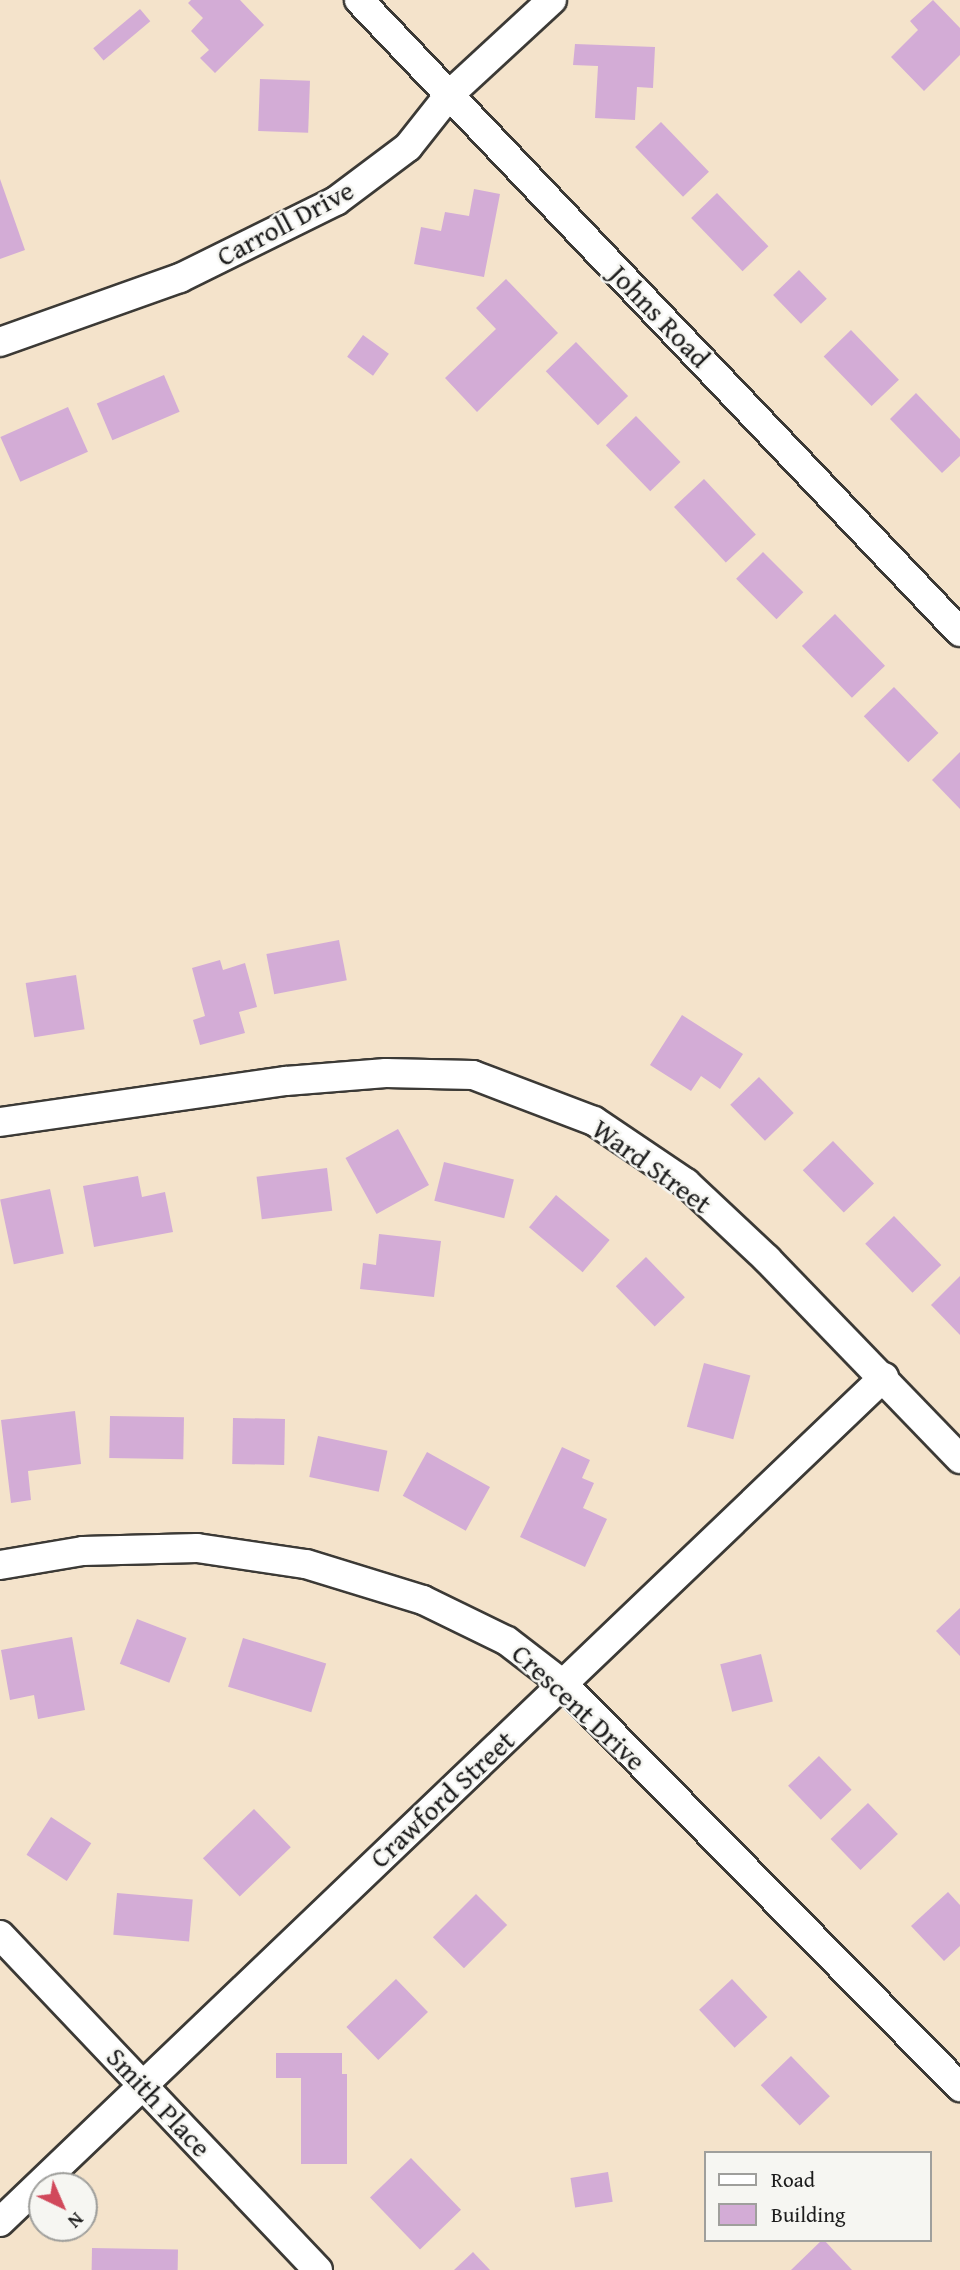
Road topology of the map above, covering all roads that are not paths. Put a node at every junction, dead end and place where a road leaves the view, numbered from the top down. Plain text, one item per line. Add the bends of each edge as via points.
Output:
1 (359, 0) edge
2 (552, 0) edge
3 (449, 95) junction
4 (0, 342) edge
5 (960, 632) edge
6 (0, 1122) edge
7 (884, 1377) junction
8 (960, 1459) edge
9 (0, 1565) edge
10 (563, 1684) junction
11 (0, 1935) edge
12 (142, 2084) junction
13 (960, 2087) edge
14 (0, 2222) edge
15 (318, 2270) edge

1 - 3 street, Johns Road
2 - 3 street, Carroll Drive
3 - 4 street, Carroll Drive via 408,147 336,201 180,278
3 - 5 street, Johns Road
6 - 7 street, Ward Street via 286,1081 386,1073 473,1075 594,1121 686,1184
7 - 8 street, Ward Street
7 - 10 street, Crawford Street
9 - 10 street, Crescent Drive via 83,1551 197,1548 306,1564 423,1600 507,1641
10 - 12 street, Crawford Street
10 - 13 street, Crescent Drive
11 - 12 street, Smith Place
12 - 14 street, Crawford Street
12 - 15 street, Smith Place

